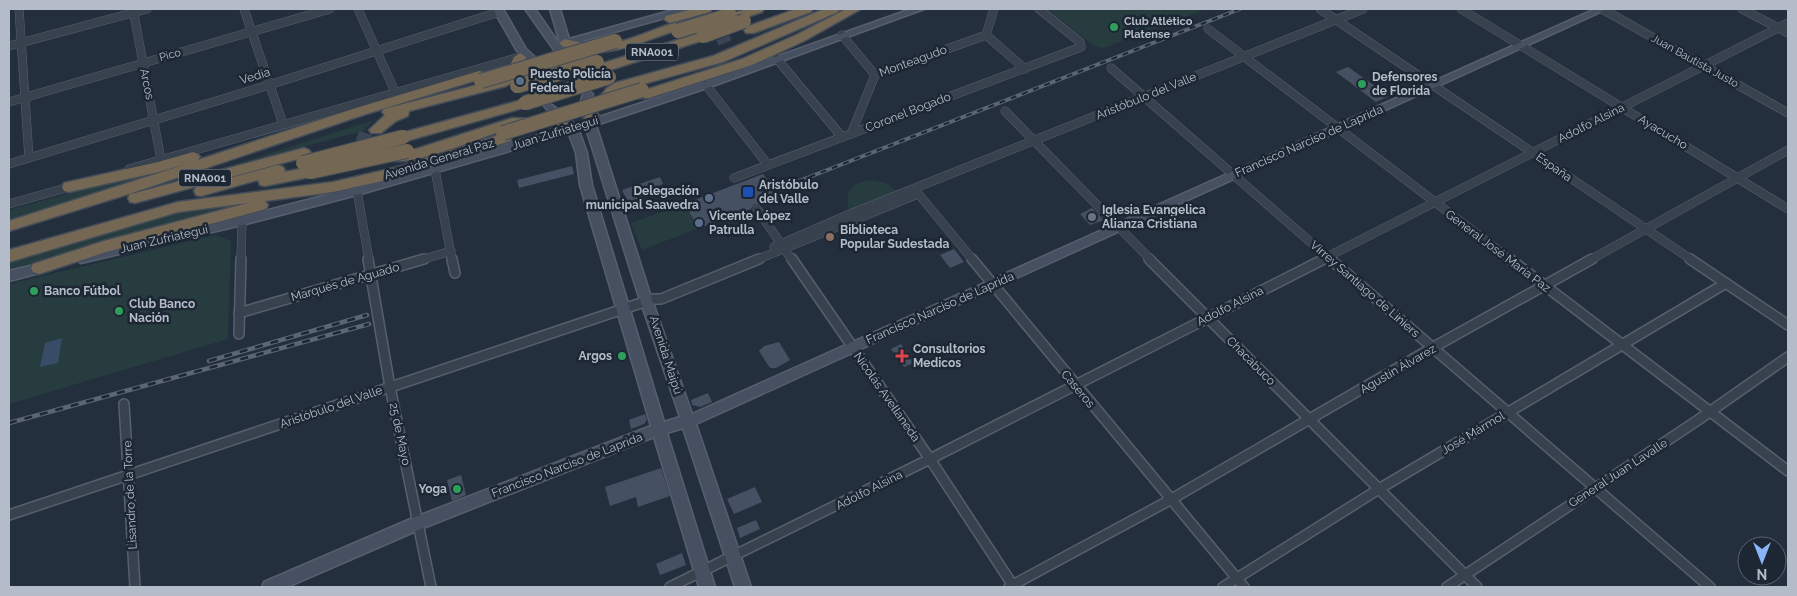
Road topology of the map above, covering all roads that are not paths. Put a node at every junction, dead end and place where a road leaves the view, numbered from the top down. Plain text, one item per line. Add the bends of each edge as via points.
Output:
1 (19, 9) edge
2 (147, 9) edge
3 (244, 9) edge
4 (330, 9) edge
5 (358, 9) edge
6 (530, 9) edge
7 (555, 9) edge
8 (687, 9) edge
9 (751, 9) edge
10 (758, 9) edge
11 (781, 9) edge
12 (809, 9) edge
13 (834, 9) edge
14 (855, 9) edge
15 (868, 9) edge
16 (919, 9) edge
17 (994, 9) edge
18 (1039, 9) edge
19 (1320, 9) edge
20 (1362, 9) edge
21 (1476, 9) edge
22 (1602, 9) edge
23 (1742, 9) edge
24 (502, 10) edge
25 (133, 11) edge
26 (1464, 11) edge
27 (706, 14) edge
28 (1336, 20) junction
29 (740, 21) junction
30 (1788, 23) edge
31 (1778, 28) junction
32 (1208, 29) dead end
33 (814, 31) junction
34 (252, 32) junction
35 (695, 33) junction
36 (1788, 33) edge
37 (986, 35) junction
38 (842, 36) junction
39 (614, 39) joint
40 (20, 43) junction
41 (569, 44) junction
42 (1521, 45) junction
43 (9, 46) edge
44 (377, 51) junction
45 (523, 54) junction
46 (1243, 56) junction
47 (718, 59) junction
48 (777, 59) junction
49 (142, 63) junction
50 (1703, 66) junction
51 (1111, 68) dead end
52 (1025, 69) junction
53 (604, 73) junction
54 (874, 75) junction
55 (480, 78) junction
56 (270, 85) junction
57 (706, 85) junction
58 (1434, 85) junction
59 (643, 92) junction
60 (396, 94) junction
61 (1144, 97) junction
62 (24, 98) junction
63 (605, 99) dead end
64 (9, 102) edge
65 (1622, 107) junction
66 (400, 109) junction
67 (587, 109) junction
68 (1006, 111) dead end
69 (546, 112) junction
70 (1788, 113) edge
71 (154, 120) junction
72 (283, 124) junction
73 (311, 126) junction
74 (1338, 129) junction
75 (851, 134) junction
76 (504, 135) junction
77 (842, 137) junction
78 (1034, 141) junction
79 (402, 143) junction
80 (1788, 150) edge
81 (1533, 153) junction
82 (28, 158) junction
83 (161, 160) junction
84 (379, 162) dead end
85 (9, 164) edge
86 (305, 165) junction
87 (768, 165) junction
88 (435, 170) junction
89 (198, 173) junction
90 (1234, 176) junction
91 (734, 178) dead end
92 (1738, 178) junction
93 (69, 187) junction
94 (333, 187) junction
95 (357, 191) junction
96 (916, 192) junction
97 (1434, 202) junction
98 (9, 204) edge
99 (107, 206) junction
100 (756, 209) dead end
101 (1788, 209) edge
102 (242, 221) junction
103 (9, 226) edge
104 (1120, 227) junction
105 (1645, 230) junction
106 (9, 234) edge
107 (9, 246) edge
108 (782, 247) junction
109 (451, 251) junction
110 (9, 256) edge
111 (1328, 256) junction
112 (40, 268) junction
113 (455, 273) dead end
114 (371, 275) junction
115 (9, 276) edge
116 (1726, 283) junction
117 (992, 285) junction
118 (1545, 287) junction
119 (650, 300) junction
120 (622, 309) junction
121 (239, 313) junction
122 (1207, 318) junction
123 (1788, 325) edge
124 (239, 334) dead end
125 (1622, 345) junction
126 (852, 347) junction
127 (1432, 348) junction
128 (1788, 356) edge
129 (1075, 384) junction
130 (390, 387) junction
131 (124, 404) dead end
132 (1710, 412) junction
133 (1508, 413) junction
134 (1310, 420) junction
135 (687, 421) junction
136 (660, 429) junction
137 (930, 459) junction
138 (1788, 471) edge
139 (129, 476) junction
140 (1594, 488) junction
141 (1380, 489) junction
142 (1170, 500) junction
143 (9, 515) edge
144 (418, 523) junction
145 (733, 558) junction
146 (702, 572) junction
147 (1465, 575) junction
148 (1237, 579) junction
149 (135, 587) edge
150 (270, 587) edge
151 (431, 587) edge
152 (670, 587) edge
153 (707, 587) edge
154 (742, 587) edge
155 (1012, 587) edge
156 (1223, 587) edge
157 (1244, 587) edge
158 (1447, 587) edge
159 (1477, 587) edge
160 (1710, 587) edge

1 - 40 street
2 - 25 street
3 - 34 street
4 - 34 street, Pico
5 - 44 street
6 - 41 street via 572,67
7 - 41 street
8 - 41 street
9 - 29 highway
10 - 29 highway
11 - 29 highway, RNA001
12 - 29 highway, RNA001
13 - 47 highway
13 - 59 highway via 745,55
14 - 33 highway, Avenida General Paz
15 - 33 highway
16 - 38 street, Juan Zufriategui
17 - 37 street
18 - 52 street, Coronel Bogado via 1082,46
19 - 28 street, España
20 - 28 street, Aristóbulo del Valle
21 - 26 street
22 - 42 street, Francisco Narciso de Laprida
22 - 50 street, Juan Bautista Justo
23 - 31 street
24 - 44 street, Vedia
24 - 45 street
25 - 40 street
25 - 49 street, Arcos
26 - 42 street, Ayacucho
27 - 39 highway
28 - 46 street, Aristóbulo del Valle
28 - 58 street, España
29 - 35 highway, RNA001
29 - 35 highway, bridge
30 - 31 street, Adolfo Alsina
31 - 36 street
31 - 50 street, Adolfo Alsina
32 - 46 street, General José María Paz
33 - 59 highway, Avenida General Paz via 747,62
34 - 49 street, Pico
34 - 56 street
35 - 41 highway via 606,54 588,53
35 - 53 highway, RNA001
35 - 53 highway
37 - 52 street
37 - 54 street, Monteagudo
38 - 48 street, Juan Zufriategui
38 - 54 street
39 - 55 highway, bridge
40 - 43 street
40 - 62 street
42 - 58 street, Francisco Narciso de Laprida
42 - 65 street, Ayacucho
44 - 56 street, Vedia
44 - 60 street
45 - 45 street via 534,79 535,66 531,58
45 - 60 street
45 - 66 highway via 514,74 504,82
46 - 61 street, Aristóbulo del Valle
46 - 74 street, General José María Paz
47 - 53 highway via 732,48 730,41 712,57
47 - 63 highway via 620,86
48 - 57 street, Juan Zufriategui
48 - 77 street
49 - 62 street, Pico
49 - 71 street, Arcos
50 - 65 street, Adolfo Alsina
50 - 70 street, Juan Bautista Justo
51 - 61 street, Virrey Santiago de Liniers
52 - 75 street, Coronel Bogado
53 - 69 highway
53 - 69 highway, bridge
54 - 75 street, Monteagudo
55 - 73 highway via 414,93
55 - 89 highway via 286,140
56 - 71 street, Vedia
56 - 72 street
57 - 67 street, Juan Zufriategui
57 - 87 street
58 - 74 street, Francisco Narciso de Laprida
58 - 81 street, España
59 - 76 highway, Avenida General Paz
60 - 72 street
61 - 78 street, Aristóbulo del Valle
61 - 90 street, Virrey Santiago de Liniers
62 - 64 street, Pico
62 - 82 street
65 - 81 street, Adolfo Alsina
65 - 92 street, Ayacucho
66 - 69 highway via 380,120 371,131 399,114
66 - 89 highway
67 - 69 street, Juan Zufriategui
67 - 119 street, Avenida Maipú
68 - 78 street, Chacabuco
69 - 79 highway, RNA001
69 - 79 highway via 417,154
69 - 88 street, Juan Zufriategui
69 - 120 street via 584,166
71 - 82 street, Vedia
71 - 83 street, Arcos
72 - 83 street
73 - 93 highway via 268,135 160,167
73 - 103 highway via 143,185
74 - 90 street, Francisco Narciso de Laprida
74 - 97 street, General José María Paz
75 - 77 street, Coronel Bogado
76 - 84 highway via 413,161
76 - 94 highway, Avenida General Paz via 413,169
77 - 87 street, Coronel Bogado
78 - 96 street, Aristóbulo del Valle
78 - 104 street, Chacabuco
79 - 86 highway, bridge
79 - 86 highway, RNA001
80 - 92 street, Agustín Álvarez
81 - 97 street, Adolfo Alsina
81 - 105 street, España
82 - 85 street, Vedia
83 - 93 street
86 - 99 highway, RNA001
86 - 107 highway, RNA001
87 - 91 street, Coronel Bogado
88 - 95 street, Juan Zufriategui
88 - 109 street
89 - 99 highway
90 - 104 street, Francisco Narciso de Laprida
90 - 111 street, Virrey Santiago de Liniers
92 - 101 street, Ayacucho
92 - 105 street, Agustín Álvarez
93 - 98 street
94 - 110 highway, Avenida General Paz via 178,207
94 - 112 highway via 184,225
95 - 102 street, Juan Zufriategui
95 - 114 street, 25 de Mayo
96 - 108 street, Aristóbulo del Valle
96 - 117 street, Caseros
97 - 111 street, Adolfo Alsina
97 - 118 street, General José María Paz
99 - 106 highway, RNA001
100 - 108 street, Nicolás Avellaneda
102 - 112 street, Juan Zufriategui
102 - 121 street
104 - 117 street, Francisco Narciso de Laprida
104 - 122 street, Chacabuco
105 - 116 street, España
105 - 118 street, Agustín Álvarez
108 - 119 street, Aristóbulo del Valle via 661,299
108 - 126 street, Nicolás Avellaneda
109 - 113 street
109 - 114 street, Marqués de Aguado
111 - 122 street, Adolfo Alsina
111 - 127 street, Virrey Santiago de Liniers
112 - 115 street, Juan Zufriategui
114 - 121 street, Marqués de Aguado
114 - 130 street, 25 de Mayo
116 - 123 street, España
116 - 125 street, José Mármol
117 - 126 street, Francisco Narciso de Laprida
117 - 129 street, Caseros
118 - 125 street, General José María Paz
118 - 127 street, Agustín Álvarez
119 - 120 street, Aristóbulo del Valle
119 - 135 street, Avenida Maipú
120 - 130 street, Aristóbulo del Valle
120 - 136 street
121 - 124 street
122 - 129 street, Adolfo Alsina
122 - 134 street, Chacabuco
125 - 132 street, General José María Paz
125 - 133 street, José Mármol
126 - 135 street, Francisco Narciso de Laprida
126 - 137 street, Nicolás Avellaneda
127 - 133 street, Virrey Santiago de Liniers
127 - 134 street, Agustín Álvarez
128 - 132 street, General Juan Lavalle
129 - 137 street, Adolfo Alsina
129 - 142 street, Caseros
130 - 139 street, Aristóbulo del Valle
130 - 144 street, 25 de Mayo
131 - 139 street, Lisandro de la Torre
132 - 138 street, General José María Paz
132 - 140 street, General Juan Lavalle
133 - 140 street, Virrey Santiago de Liniers
133 - 141 street, José Mármol
134 - 141 street, Chacabuco
134 - 142 street, Agustín Álvarez
135 - 136 street, Francisco Narciso de Laprida
135 - 145 street, Avenida Maipú
136 - 144 street, Francisco Narciso de Laprida
136 - 146 street
137 - 145 street, Adolfo Alsina
137 - 155 street, Nicolás Avellaneda
139 - 143 street, Aristóbulo del Valle
139 - 149 street, Lisandro de la Torre
140 - 147 street, General Juan Lavalle
140 - 160 street, Virrey Santiago de Liniers
141 - 147 street, Chacabuco
141 - 148 street, José Mármol
142 - 148 street, Caseros
142 - 155 street, Agustín Álvarez
144 - 150 street, Francisco Narciso de Laprida
144 - 151 street, 25 de Mayo
145 - 146 street, Adolfo Alsina
145 - 154 street, Avenida Maipú
146 - 152 street, Adolfo Alsina
146 - 153 street
147 - 158 street, General Juan Lavalle
147 - 159 street, Chacabuco
148 - 156 street, José Mármol
148 - 157 street, Caseros

